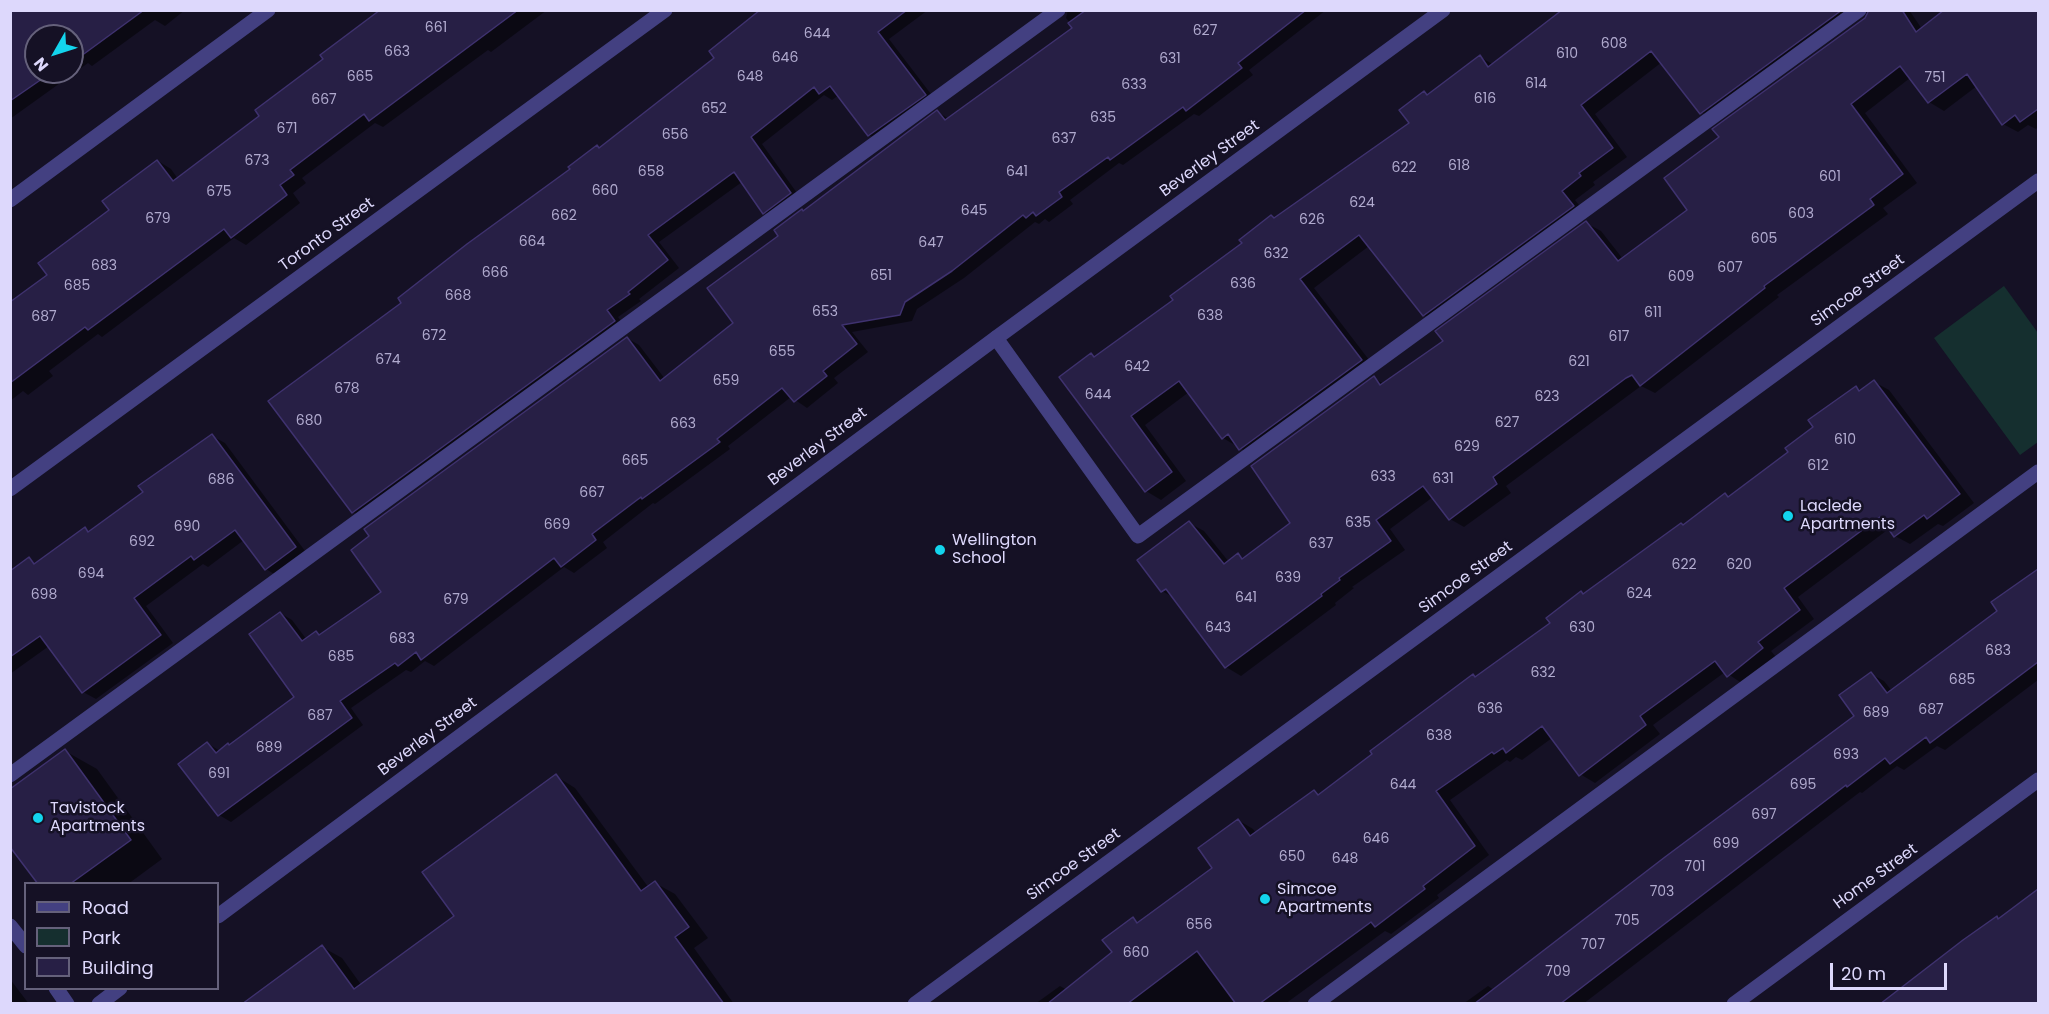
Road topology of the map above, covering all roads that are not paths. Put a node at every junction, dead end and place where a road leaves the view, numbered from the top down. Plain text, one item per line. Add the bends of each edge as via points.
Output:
1 (268, 10) edge
2 (665, 10) edge
3 (1058, 10) edge
4 (1443, 10) edge
5 (1859, 10) edge
6 (2038, 181) edge
7 (10, 200) edge
8 (996, 338) junction
9 (2038, 472) edge
10 (10, 489) edge
11 (10, 775) edge
12 (2038, 780) edge
13 (219, 915) edge
14 (10, 926) edge
15 (24, 944) edge
16 (57, 990) edge
17 (117, 990) edge
18 (67, 1004) edge
19 (99, 1004) edge
20 (915, 1004) edge
21 (1316, 1004) edge
22 (1734, 1004) edge

1 - 7 street
2 - 10 street, Toronto Street
3 - 11 street
4 - 8 street, Beverley Street
5 - 8 street via 1138,536
6 - 20 street, Simcoe Street
8 - 13 street, Beverley Street
9 - 21 street
12 - 22 street, Home Street
14 - 15 street
16 - 18 street
17 - 19 street

